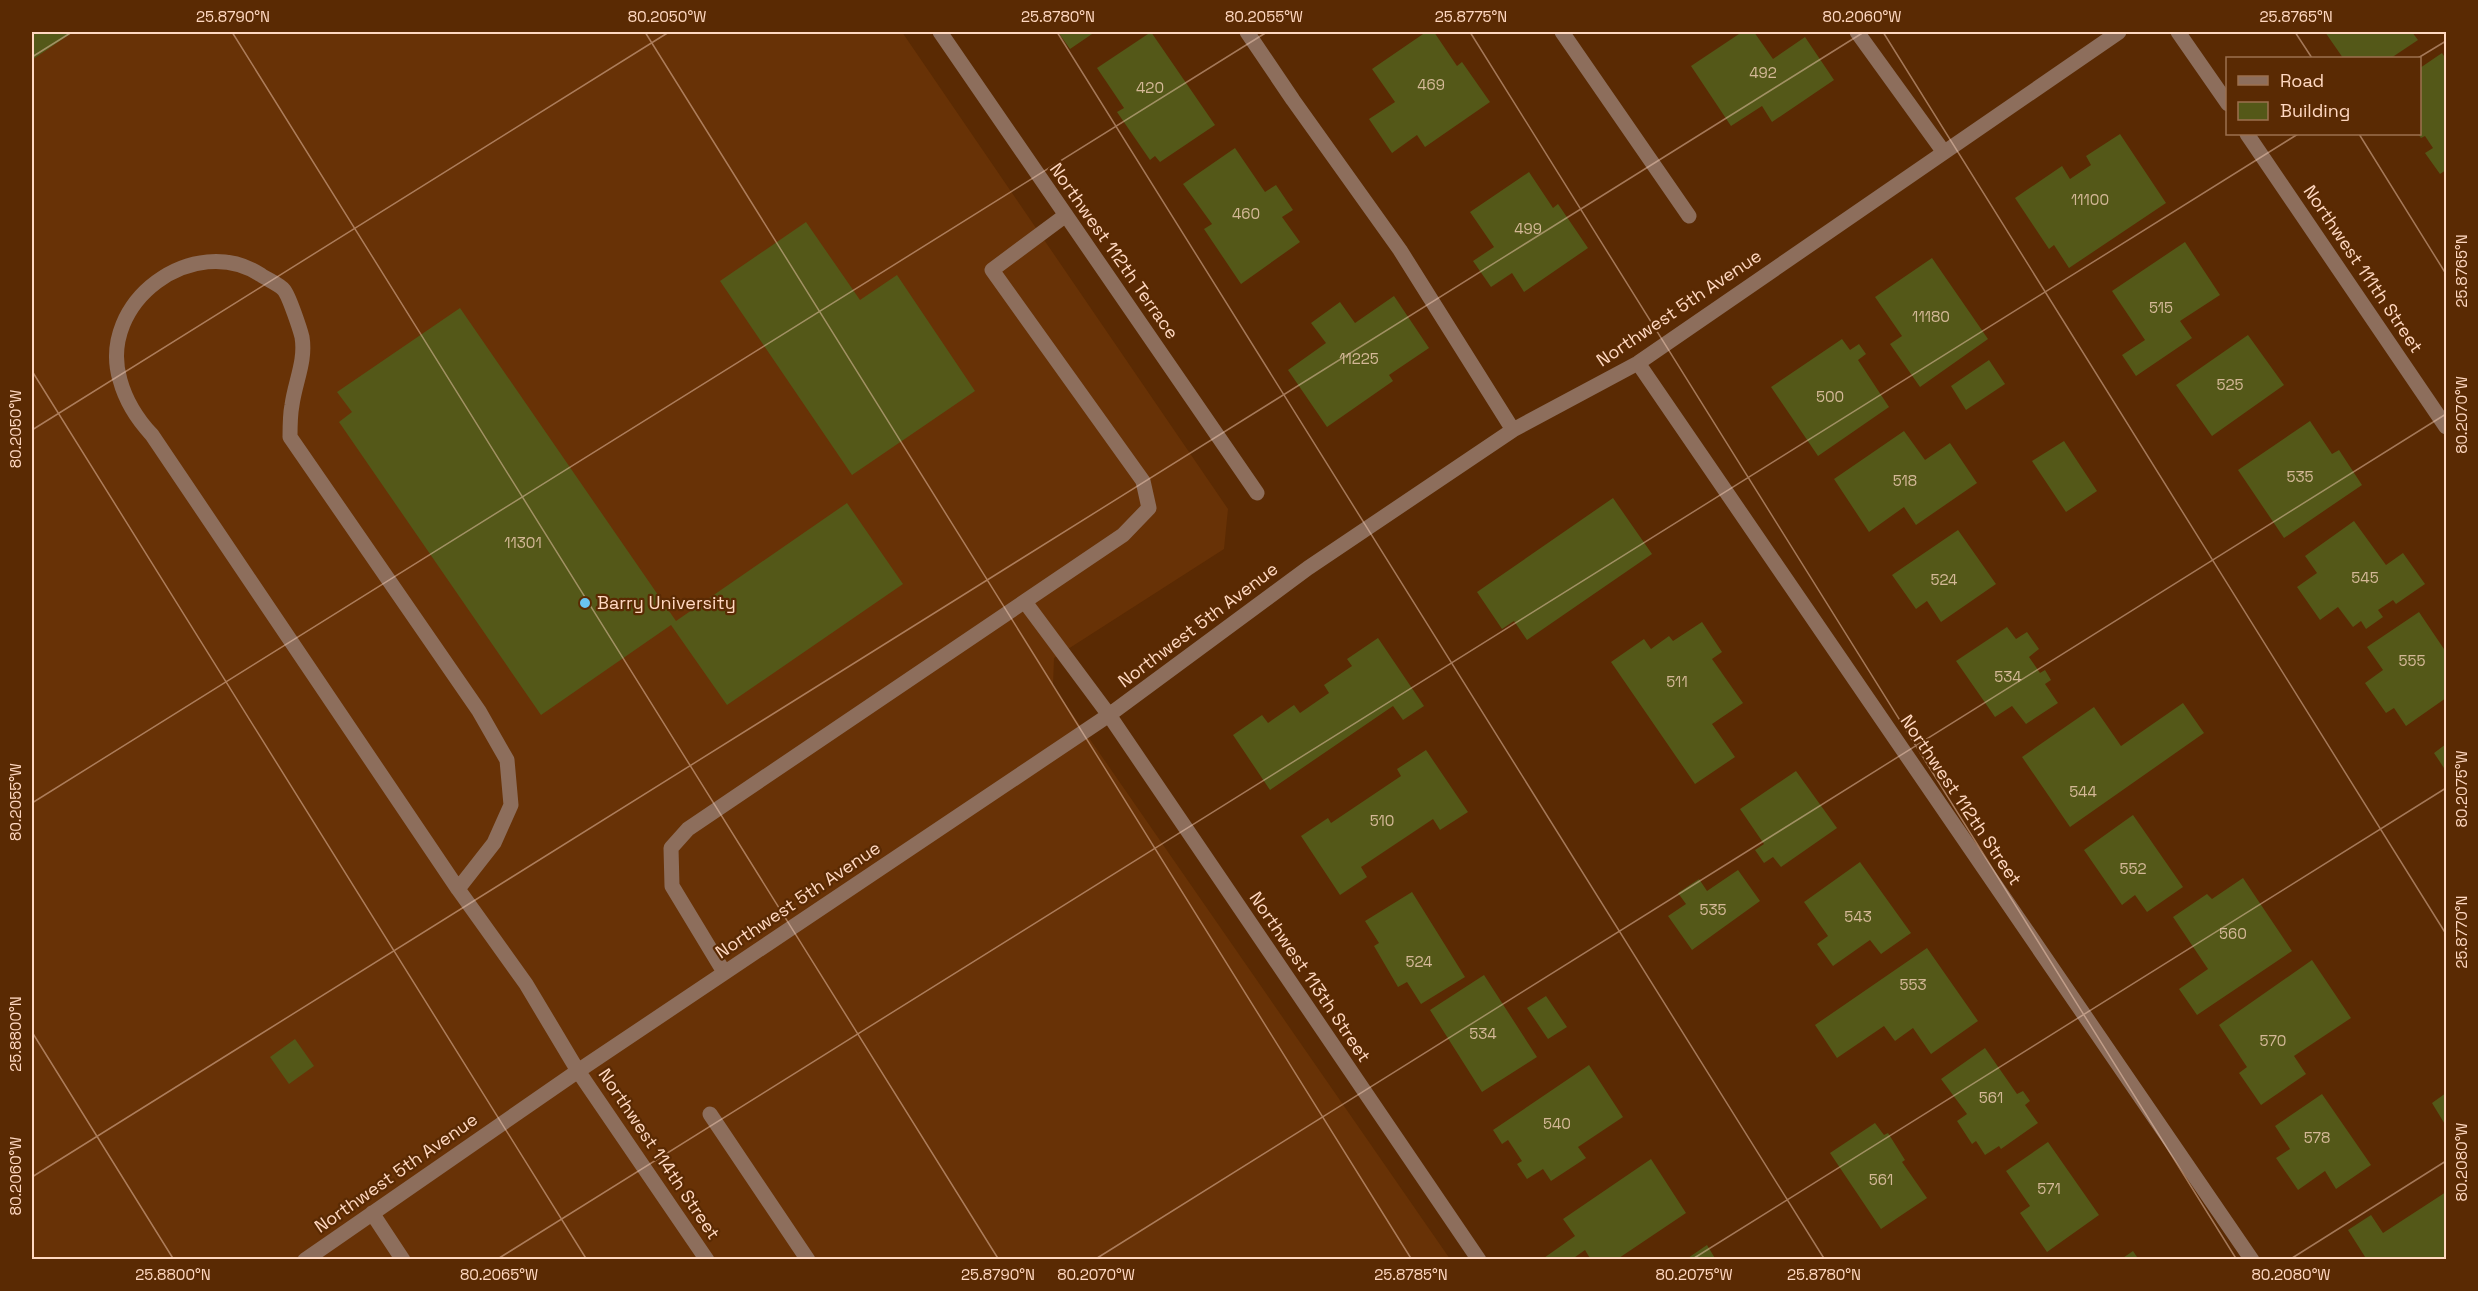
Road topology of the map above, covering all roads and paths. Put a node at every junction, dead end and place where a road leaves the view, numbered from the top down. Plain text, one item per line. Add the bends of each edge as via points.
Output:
1 (940, 32) edge
2 (1247, 32) edge
3 (1563, 32) edge
4 (1857, 32) edge
5 (2119, 32) edge
6 (2178, 32) edge
7 (2226, 101) edge
8 (2248, 135) edge
9 (1943, 151) junction
10 (1066, 215) junction
11 (1689, 216) dead end
12 (1638, 363) junction
13 (2446, 427) edge
14 (1513, 430) junction
15 (1257, 493) dead end
16 (1025, 602) junction
17 (1109, 716) junction
18 (458, 889) junction
19 (724, 972) junction
20 (578, 1071) junction
21 (710, 1114) dead end
22 (372, 1213) junction
23 (305, 1260) edge
24 (403, 1260) edge
25 (706, 1260) edge
26 (808, 1260) edge
27 (1479, 1260) edge
28 (2252, 1260) edge

1 - 10 street, Northwest 112th Terrace
2 - 14 street via 1400,250
3 - 11 street
4 - 9 street
5 - 9 street, Northwest 5th Avenue
6 - 7 street
8 - 13 street, Northwest 111th Street
9 - 12 street, Northwest 5th Avenue
10 - 15 street, Northwest 112th Terrace
10 - 16 street via 992,270 1143,481 1149,508 1123,535
12 - 14 street, Northwest 5th Avenue
12 - 28 street, Northwest 112th Street
14 - 17 street, Northwest 5th Avenue via 1308,568
16 - 17 street, Northwest 113th Street
16 - 19 street via 688,830 671,848 672,886
17 - 19 street, Northwest 5th Avenue
17 - 27 street, Northwest 113th Street
18 - 18 street, Northwest 114th Street via 494,843 511,805 507,760 479,711 290,437 302,337 285,291 249,267 220,261 174,269 147,287 131,307 120,335 119,380 135,416 152,435
18 - 20 street, Northwest 114th Street via 526,984
19 - 20 street, Northwest 5th Avenue
20 - 22 street, Northwest 5th Avenue
20 - 25 street, Northwest 114th Street
21 - 26 street
22 - 23 street, Northwest 5th Avenue
22 - 24 street

